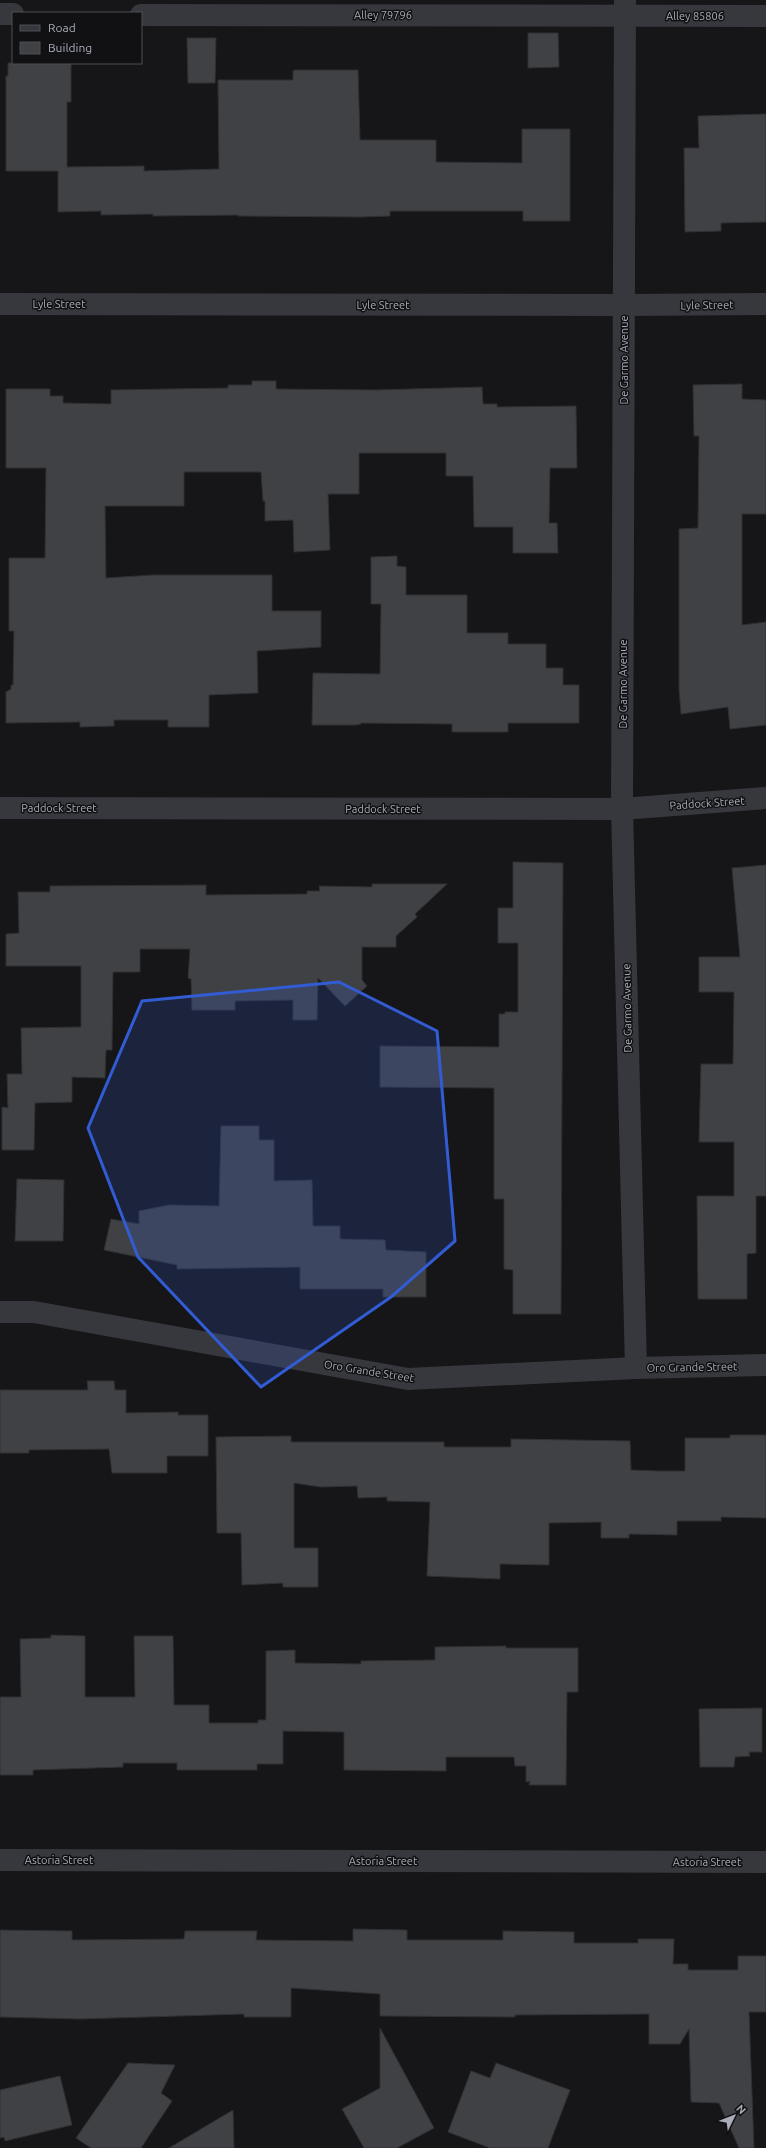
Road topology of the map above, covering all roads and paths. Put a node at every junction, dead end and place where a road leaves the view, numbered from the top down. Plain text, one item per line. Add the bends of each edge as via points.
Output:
1 (625, 8) edge
2 (0, 14) edge
3 (12, 14) edge
4 (142, 15) edge
5 (766, 16) edge
6 (0, 304) edge
7 (766, 304) edge
8 (624, 306) junction
9 (766, 798) edge
10 (0, 808) edge
11 (622, 809) junction
12 (0, 1312) edge
13 (766, 1366) edge
14 (636, 1368) junction
15 (0, 1860) edge
16 (766, 1862) edge

1 - 4 street, Alley 79796
1 - 5 street, Alley 85806
1 - 8 street, De Garmo Avenue
2 - 3 street
6 - 8 street, Lyle Street
7 - 8 street, Lyle Street
8 - 11 street, De Garmo Avenue
9 - 11 street, Paddock Street
10 - 11 street, Paddock Street
11 - 14 street, De Garmo Avenue
12 - 14 street, Oro Grande Street via 34,1312 408,1379
13 - 14 street, Oro Grande Street
15 - 16 street, Astoria Street

